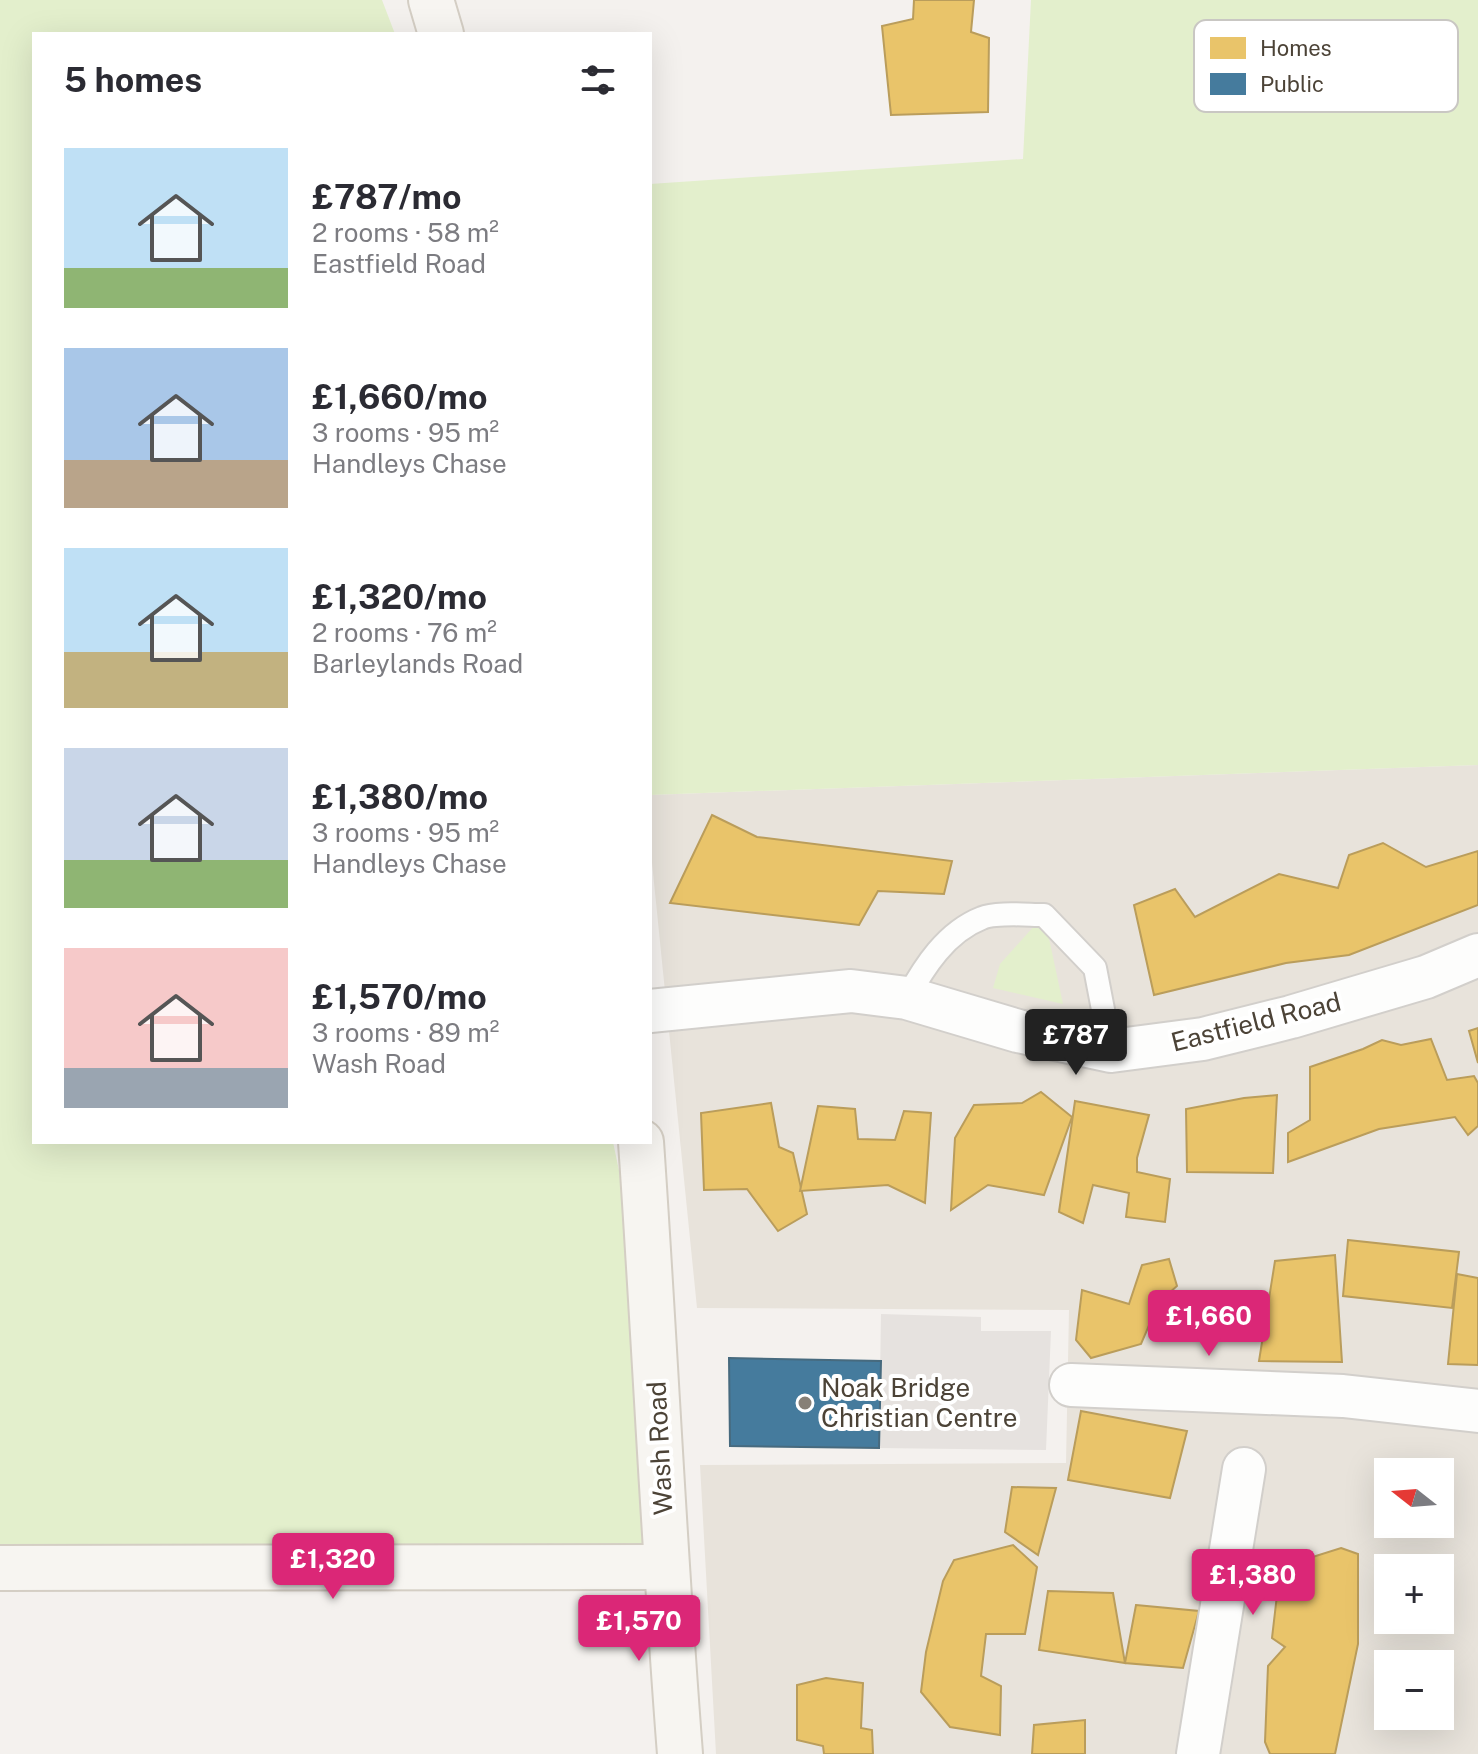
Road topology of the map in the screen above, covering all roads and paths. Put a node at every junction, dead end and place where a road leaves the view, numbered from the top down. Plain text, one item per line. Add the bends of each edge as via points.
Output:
1 (431, 0) edge
2 (440, 32) edge
3 (1478, 955) edge
4 (907, 998) junction
5 (652, 1011) edge
6 (1111, 1051) junction
7 (641, 1144) edge
8 (1071, 1385) dead end
9 (1478, 1411) edge
10 (1244, 1469) dead end
11 (665, 1567) junction
12 (0, 1568) edge
13 (680, 1754) edge
14 (1198, 1754) edge

1 - 2 street
3 - 6 street, Eastfield Road via 1426,977 1291,1017 1203,1039
4 - 5 street, Eastfield Road via 851,991
4 - 6 street, Eastfield Road via 1018,1031
4 - 6 lane via 926,963 955,934 983,917 1044,915 1095,968
7 - 11 street, Wash Road
8 - 9 street via 1343,1396
10 - 14 street
11 - 12 street
11 - 13 street, Wash Road

